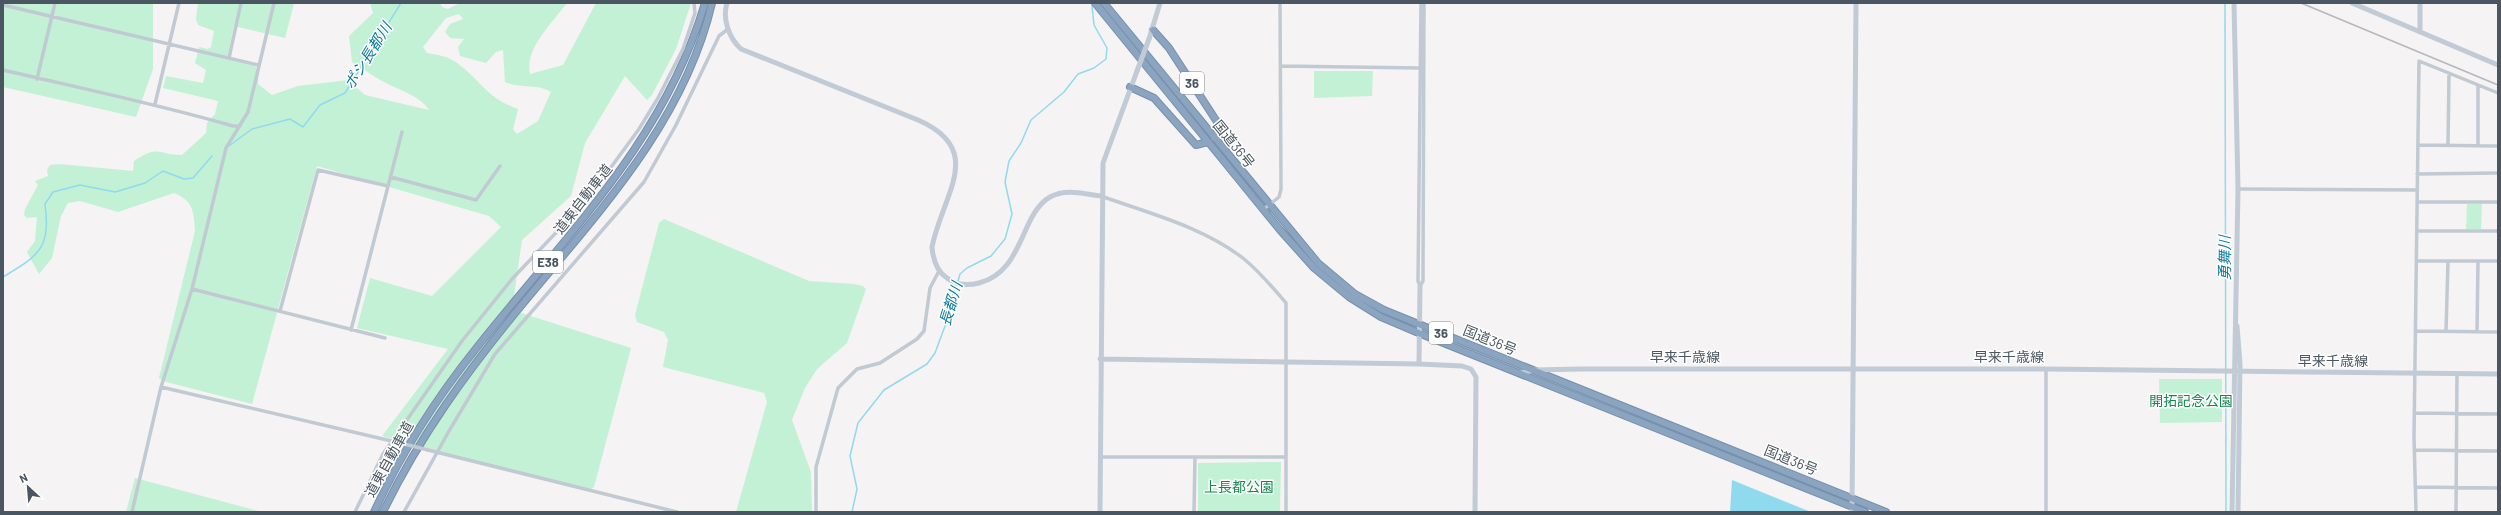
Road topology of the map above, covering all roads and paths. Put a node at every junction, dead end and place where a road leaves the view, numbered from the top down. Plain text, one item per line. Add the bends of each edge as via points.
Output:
1 (55, 3) edge
2 (179, 3) edge
3 (241, 3) edge
4 (274, 3) edge
5 (694, 3) edge
6 (705, 3) edge
7 (712, 3) edge
8 (727, 3) edge
9 (1095, 3) edge
10 (1104, 3) edge
11 (1160, 3) edge
12 (1280, 3) edge
13 (1422, 3) edge
14 (1856, 3) edge
15 (2234, 3) edge
16 (2352, 3) edge
17 (2420, 3) edge
18 (3, 5) edge
19 (2364, 5) edge
20 (52, 17) junction
21 (728, 29) junction
22 (1153, 30) junction
23 (2420, 32) junction
24 (170, 43) junction
25 (229, 58) junction
26 (258, 65) junction
27 (2498, 65) edge
28 (1281, 66) junction
29 (1421, 68) junction
30 (3, 70) edge
31 (2449, 73) junction
32 (37, 78) junction
33 (2478, 85) junction
34 (1130, 87) junction
35 (2498, 94) edge
36 (155, 104) junction
37 (240, 126) junction
38 (402, 132) dead end
39 (1214, 138) junction
40 (1208, 142) junction
41 (2418, 145) junction
42 (2448, 146) junction
43 (2478, 146) junction
44 (2498, 146) edge
45 (500, 166) dead end
46 (2498, 173) edge
47 (2417, 174) junction
48 (391, 177) junction
49 (388, 186) junction
50 (2238, 189) junction
51 (2417, 190) junction
52 (1101, 196) junction
53 (2417, 202) junction
54 (2498, 202) edge
55 (1269, 205) junction
56 (1264, 209) junction
57 (2417, 231) junction
58 (2498, 231) edge
59 (2417, 261) junction
60 (2448, 261) junction
61 (2478, 261) junction
62 (2498, 261) edge
63 (939, 271) junction
64 (1420, 286) joint
65 (192, 289) junction
66 (280, 312) junction
67 (2236, 319) junction
68 (1421, 325) junction
69 (351, 330) junction
70 (2416, 331) junction
71 (2446, 331) junction
72 (2477, 332) junction
73 (2498, 332) edge
74 (1421, 334) junction
75 (385, 338) dead end
76 (1100, 359) junction
77 (1287, 362) junction
78 (1419, 364) junction
79 (1853, 369) junction
80 (2046, 369) junction
81 (1534, 370) junction
82 (2228, 372) junction
83 (2239, 372) junction
84 (1521, 373) junction
85 (2416, 373) junction
86 (2457, 374) junction
87 (2498, 374) edge
88 (161, 387) junction
89 (2415, 413) junction
90 (2456, 414) junction
91 (2498, 414) edge
92 (392, 442) junction
93 (2416, 450) junction
94 (2456, 451) junction
95 (2498, 451) edge
96 (439, 452) junction
97 (1100, 457) junction
98 (1195, 457) junction
99 (1286, 457) junction
100 (2416, 487) junction
101 (2456, 488) junction
102 (2498, 488) edge
103 (1852, 498) junction
104 (1852, 509) edge
105 (816, 510) edge
106 (132, 512) edge
107 (356, 512) edge
108 (374, 512) edge
109 (383, 512) edge
110 (404, 512) edge
111 (677, 512) edge
112 (812, 512) edge
113 (1100, 512) edge
114 (1194, 512) edge
115 (1286, 512) edge
116 (1475, 512) edge
117 (1865, 512) edge
118 (1886, 512) edge
119 (2046, 512) edge
120 (2232, 512) edge
121 (2238, 512) edge
122 (2416, 512) edge
123 (2456, 512) edge

1 - 20 street
2 - 24 street
3 - 25 street
4 - 26 street
5 - 92 street via 695,13 680,55 639,129 587,200 487,309
6 - 108 highway, 道東自動車道 / E38 via 678,74 662,107 632,155 599,200 477,346 447,386 419,428
7 - 109 highway, 道東自動車道 / E38 via 686,77 639,161 455,390 427,432
8 - 21 street via 725,9
9 - 40 highway, 国道36号 / 36
10 - 39 highway, 国道36号 / 36
11 - 22 street
12 - 28 street
13 - 29 street
14 - 79 street
15 - 50 street
16 - 19 street
17 - 23 street
18 - 20 street
19 - 23 street
20 - 24 street
20 - 32 street
21 - 63 street via 734,42 741,49 918,120 943,133 952,147 956,163 951,189 932,247 933,259
21 - 96 street via 719,36 676,125 644,182 496,354
22 - 34 street, bridge
22 - 39 highway, 36 via 1169,48 1221,128
23 - 27 street
24 - 25 street
24 - 36 street
25 - 26 street
26 - 37 street via 248,112
28 - 29 street
28 - 55 street via 1281,189 1279,197
29 - 64 street
30 - 32 street
31 - 33 street
31 - 41 street via 2419,61
31 - 42 street
32 - 36 street
33 - 35 street
33 - 43 street
34 - 40 highway via 1154,98 1196,145
34 - 52 street via 1103,163
36 - 37 street
37 - 65 street via 226,148
38 - 48 street
39 - 55 highway, 国道36号 / 36
40 - 56 highway, 国道36号 / 36
41 - 42 street
41 - 47 street
42 - 43 street
43 - 44 street
45 - 48 street via 476,200
46 - 47 street
47 - 51 street
48 - 49 street
49 - 66 street via 318,170
49 - 69 street
50 - 51 street
50 - 67 street
51 - 53 street
52 - 63 street via 1068,192 1049,197 1035,213 1015,252 999,273 985,281 959,284
52 - 76 street
52 - 77 street via 1162,217 1210,238 1243,258 1286,303
53 - 54 street
53 - 57 street
55 - 56 street
55 - 68 highway, 国道36号 / 36 via 1318,263 1355,294 1384,310
56 - 74 highway, 国道36号 / 36 via 1314,268 1349,297 1381,317
57 - 58 street
57 - 59 street
59 - 60 street
59 - 70 street
60 - 61 street
60 - 71 street
61 - 62 street
61 - 72 street
63 - 105 street via 930,288 924,331 917,339 880,363 857,369 838,388 816,467
64 - 68 street
65 - 66 street
65 - 88 street
66 - 69 street
67 - 82 street
67 - 83 street
68 - 74 street
68 - 81 highway, 国道36号 / 36
69 - 75 street
70 - 71 street
70 - 85 street
71 - 72 street
72 - 73 street
74 - 78 street
74 - 84 highway, 国道36号 / 36
76 - 77 street
76 - 97 street
77 - 78 street
77 - 99 street
78 - 116 street via 1462,366 1471,369 1476,377
79 - 80 street, 早来千歳線
79 - 81 street, 早来千歳線
79 - 103 street
80 - 82 street, 早来千歳線
80 - 119 street
81 - 84 street, 早来千歳線
81 - 103 highway, 国道36号 / 36
82 - 83 street, 早来千歳線
82 - 120 street
83 - 85 street, 早来千歳線
83 - 121 street
84 - 104 highway, 国道36号 / 36
85 - 86 street, 早来千歳線
85 - 89 street
86 - 87 street, 早来千歳線
86 - 90 street
88 - 92 street
88 - 106 street
89 - 90 street
89 - 93 street
90 - 91 street
90 - 94 street
92 - 96 street, bridge
92 - 107 street via 383,454
93 - 94 street
93 - 100 street
94 - 95 street
94 - 101 street
96 - 110 street
96 - 111 street
97 - 98 street
97 - 113 street
98 - 99 street
98 - 114 street
99 - 115 street
100 - 101 street
100 - 122 street
101 - 102 street
101 - 123 street
103 - 104 street
103 - 118 highway, 国道36号 / 36
104 - 117 highway, 国道36号 / 36
105 - 112 street

